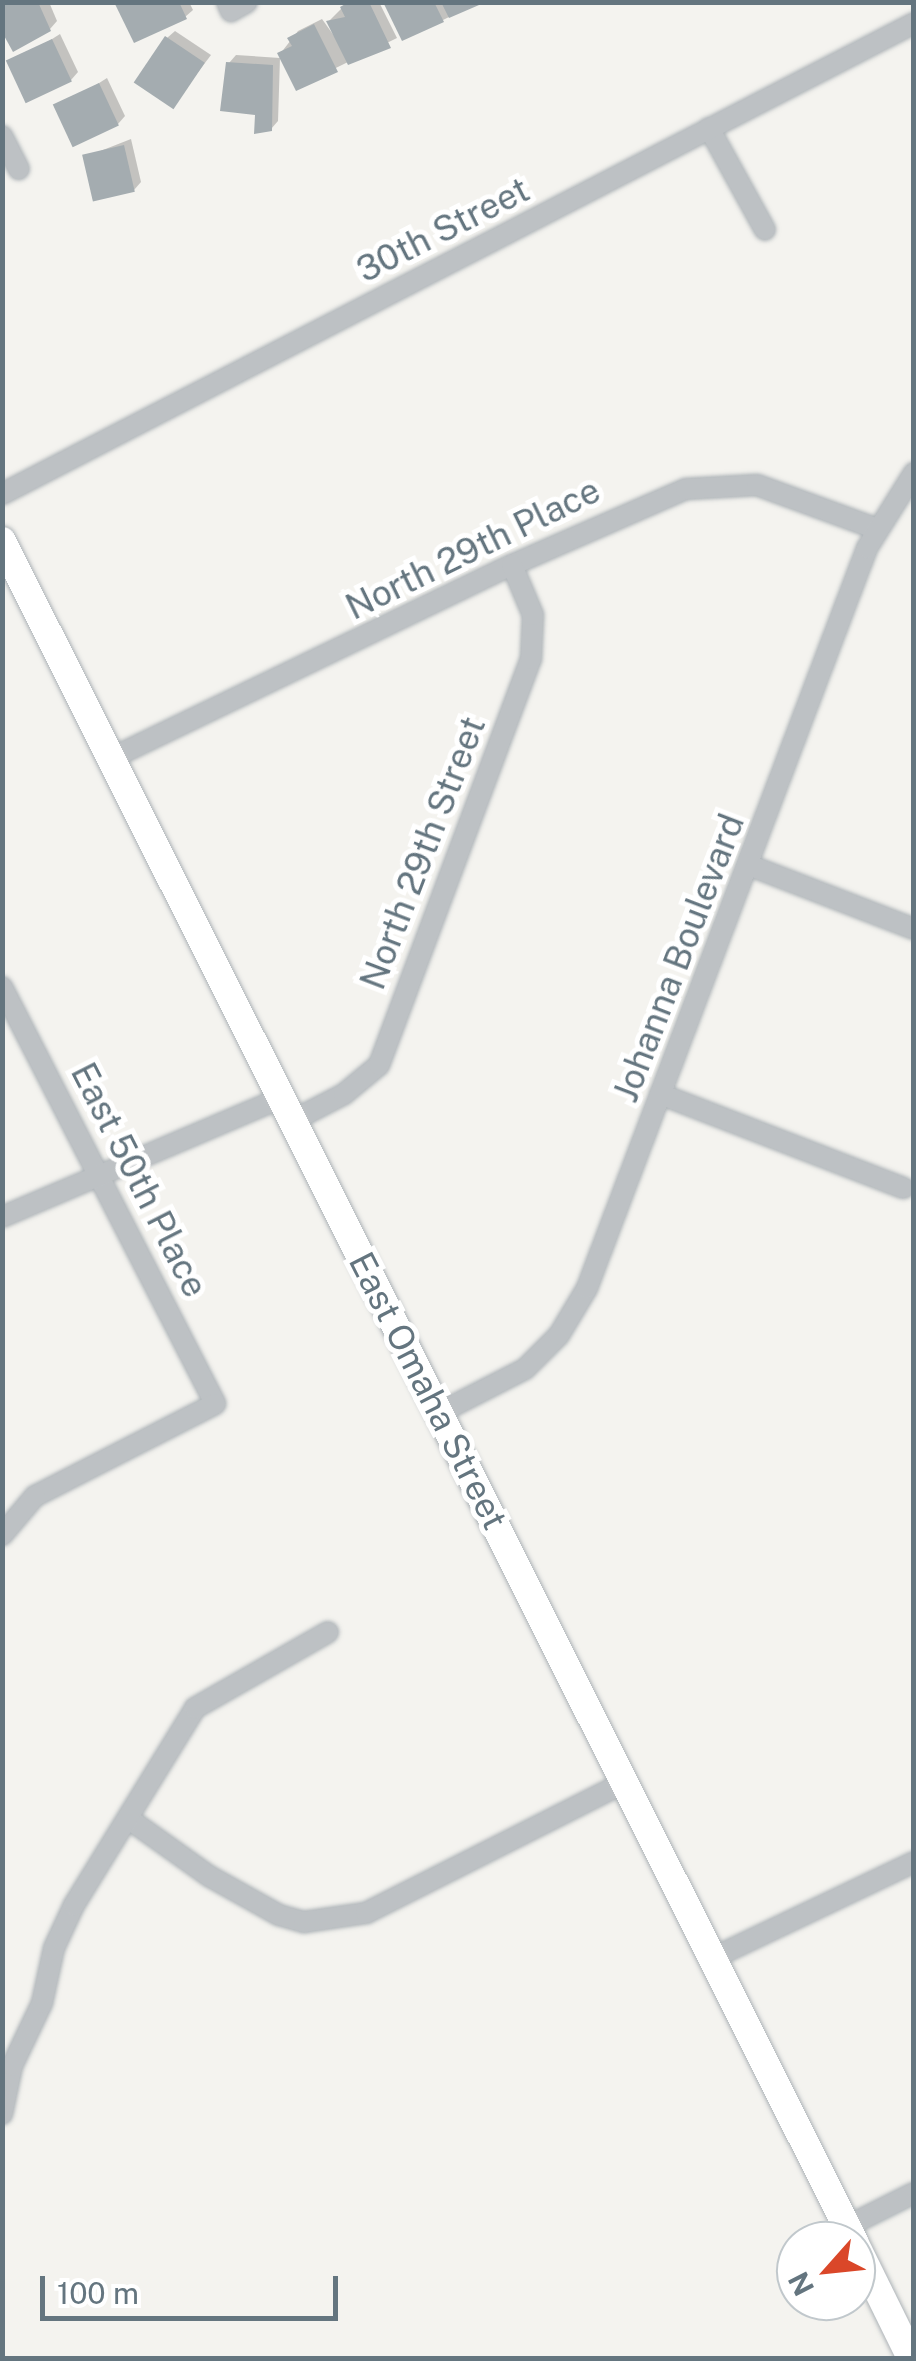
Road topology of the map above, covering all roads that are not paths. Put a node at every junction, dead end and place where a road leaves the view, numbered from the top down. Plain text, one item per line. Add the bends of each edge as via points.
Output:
1 (227, 2) edge
2 (247, 2) edge
3 (914, 23) edge
4 (709, 128) junction
5 (2, 136) edge
6 (19, 169) dead end
7 (765, 230) dead end
8 (914, 473) edge
9 (2, 494) edge
10 (877, 529) junction
11 (2, 542) edge
12 (512, 564) junction
13 (110, 758) junction
14 (750, 866) junction
15 (914, 929) edge
16 (2, 987) edge
17 (660, 1094) junction
18 (285, 1110) junction
19 (101, 1173) junction
20 (904, 1188) dead end
21 (2, 1217) edge
22 (441, 1412) junction
23 (2, 1535) edge
24 (328, 1632) dead end
25 (621, 1784) junction
26 (128, 1819) junction
27 (914, 1862) edge
28 (711, 1959) junction
29 (2, 2114) edge
30 (914, 2193) edge
31 (843, 2221) edge
32 (875, 2221) edge
33 (876, 2287) edge
34 (911, 2358) edge

1 - 2 street via 231,11
3 - 4 street, 30th Street
4 - 7 street
4 - 9 street, 30th Street
5 - 6 street
8 - 10 street, Johanna Boulevard
10 - 12 street, North 29th Place via 786,492 721,483 654,499
10 - 14 street, Johanna Boulevard
11 - 13 street, East Omaha Street
12 - 13 street, North 29th Place
12 - 18 street, North 29th Street via 532,616 530,659 379,1065 344,1094
13 - 18 street, East Omaha Street
14 - 15 street
14 - 17 street, Johanna Boulevard
16 - 19 street, East 50th Place
17 - 20 street
17 - 22 street, Johanna Boulevard via 587,1288 559,1334 525,1369
18 - 19 street, North 29th Street
18 - 22 street, East Omaha Street
19 - 21 street, North 29th Street
19 - 23 street, East 50th Place via 215,1404 35,1496
22 - 25 street, East Omaha Street
24 - 26 street via 196,1708
25 - 26 street via 366,1912 304,1922 279,1916 209,1876
25 - 28 street, East Omaha Street
26 - 29 street via 54,1948
27 - 28 street
28 - 31 street, East Omaha Street
30 - 32 street
33 - 34 street, East Omaha Street

